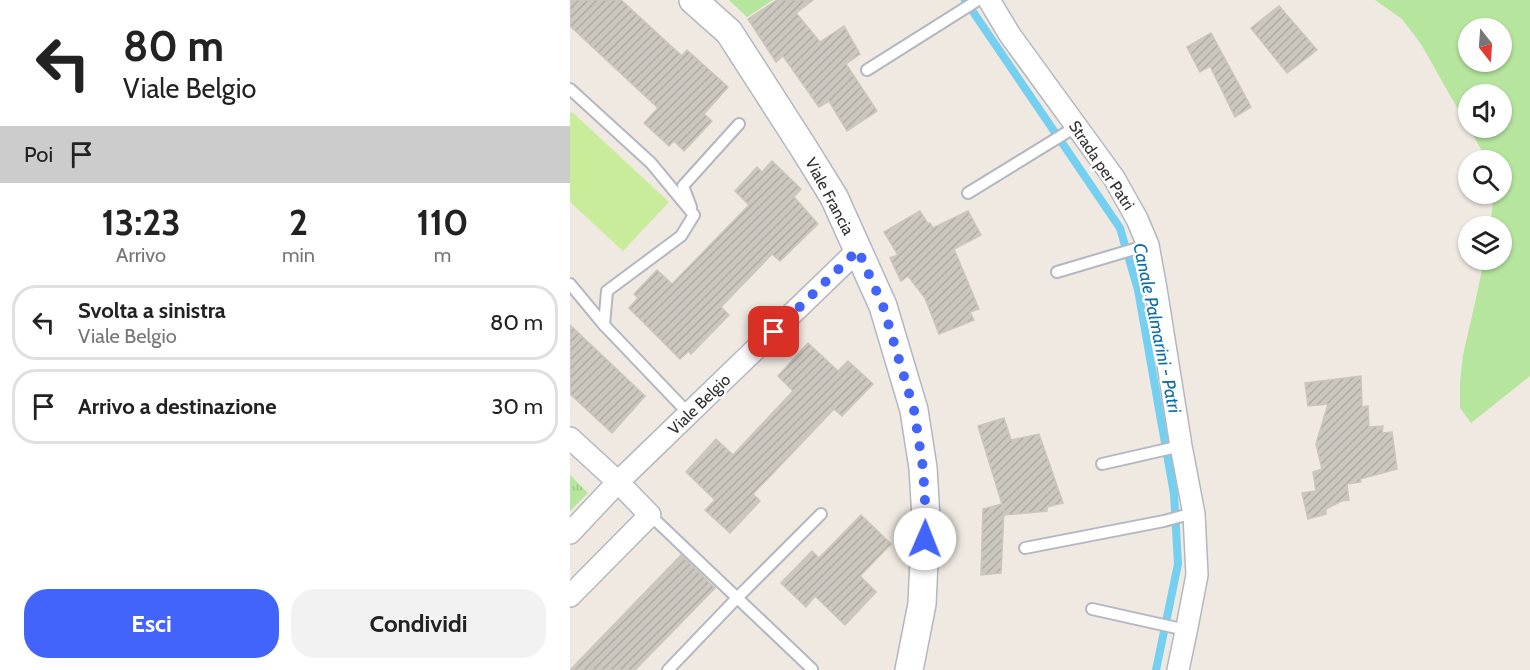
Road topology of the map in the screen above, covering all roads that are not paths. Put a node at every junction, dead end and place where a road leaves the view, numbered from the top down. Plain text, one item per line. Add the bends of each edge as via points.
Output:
1 (693, 0) edge
2 (978, 0) edge
3 (988, 0) edge
4 (867, 70) dead end
5 (570, 88) edge
6 (739, 124) dead end
7 (1073, 129) junction
8 (968, 193) dead end
9 (694, 215) junction
10 (1143, 246) junction
11 (858, 250) junction
12 (1057, 272) dead end
13 (570, 284) edge
14 (604, 325) junction
15 (689, 414) junction
16 (570, 438) edge
17 (1177, 447) junction
18 (1102, 464) dead end
19 (618, 482) junction
20 (821, 514) dead end
21 (1190, 514) junction
22 (650, 515) junction
23 (570, 533) edge
24 (1025, 548) dead end
25 (570, 596) edge
26 (737, 598) junction
27 (1092, 609) dead end
28 (1182, 629) junction
29 (812, 669) edge
30 (668, 670) edge
31 (909, 670) edge
32 (1178, 670) edge

1 - 11 street, Viale Francia via 729,32 834,197
2 - 4 lane
3 - 7 street, Strada per Patri
5 - 9 lane via 651,163
6 - 9 lane via 683,186
7 - 8 lane
7 - 10 street, Strada per Patri via 1114,178 1137,219
9 - 14 lane via 681,237 607,291
10 - 12 lane
10 - 17 street, Strada per Patri via 1156,289
11 - 15 street, Viale Belgio
11 - 31 street, Viale Francia via 883,306 914,410 923,468 926,518 922,604
13 - 14 lane
14 - 15 lane
15 - 19 street, Viale Belgio
16 - 19 street
17 - 18 lane
17 - 21 street, Strada per Patri
19 - 22 street
19 - 23 street, Viale Belgio
20 - 26 lane
21 - 24 lane
21 - 28 street, Strada per Patri via 1197,575
22 - 25 street
22 - 26 lane
26 - 29 lane
26 - 30 lane
27 - 28 lane
28 - 32 street, Strada per Patri

